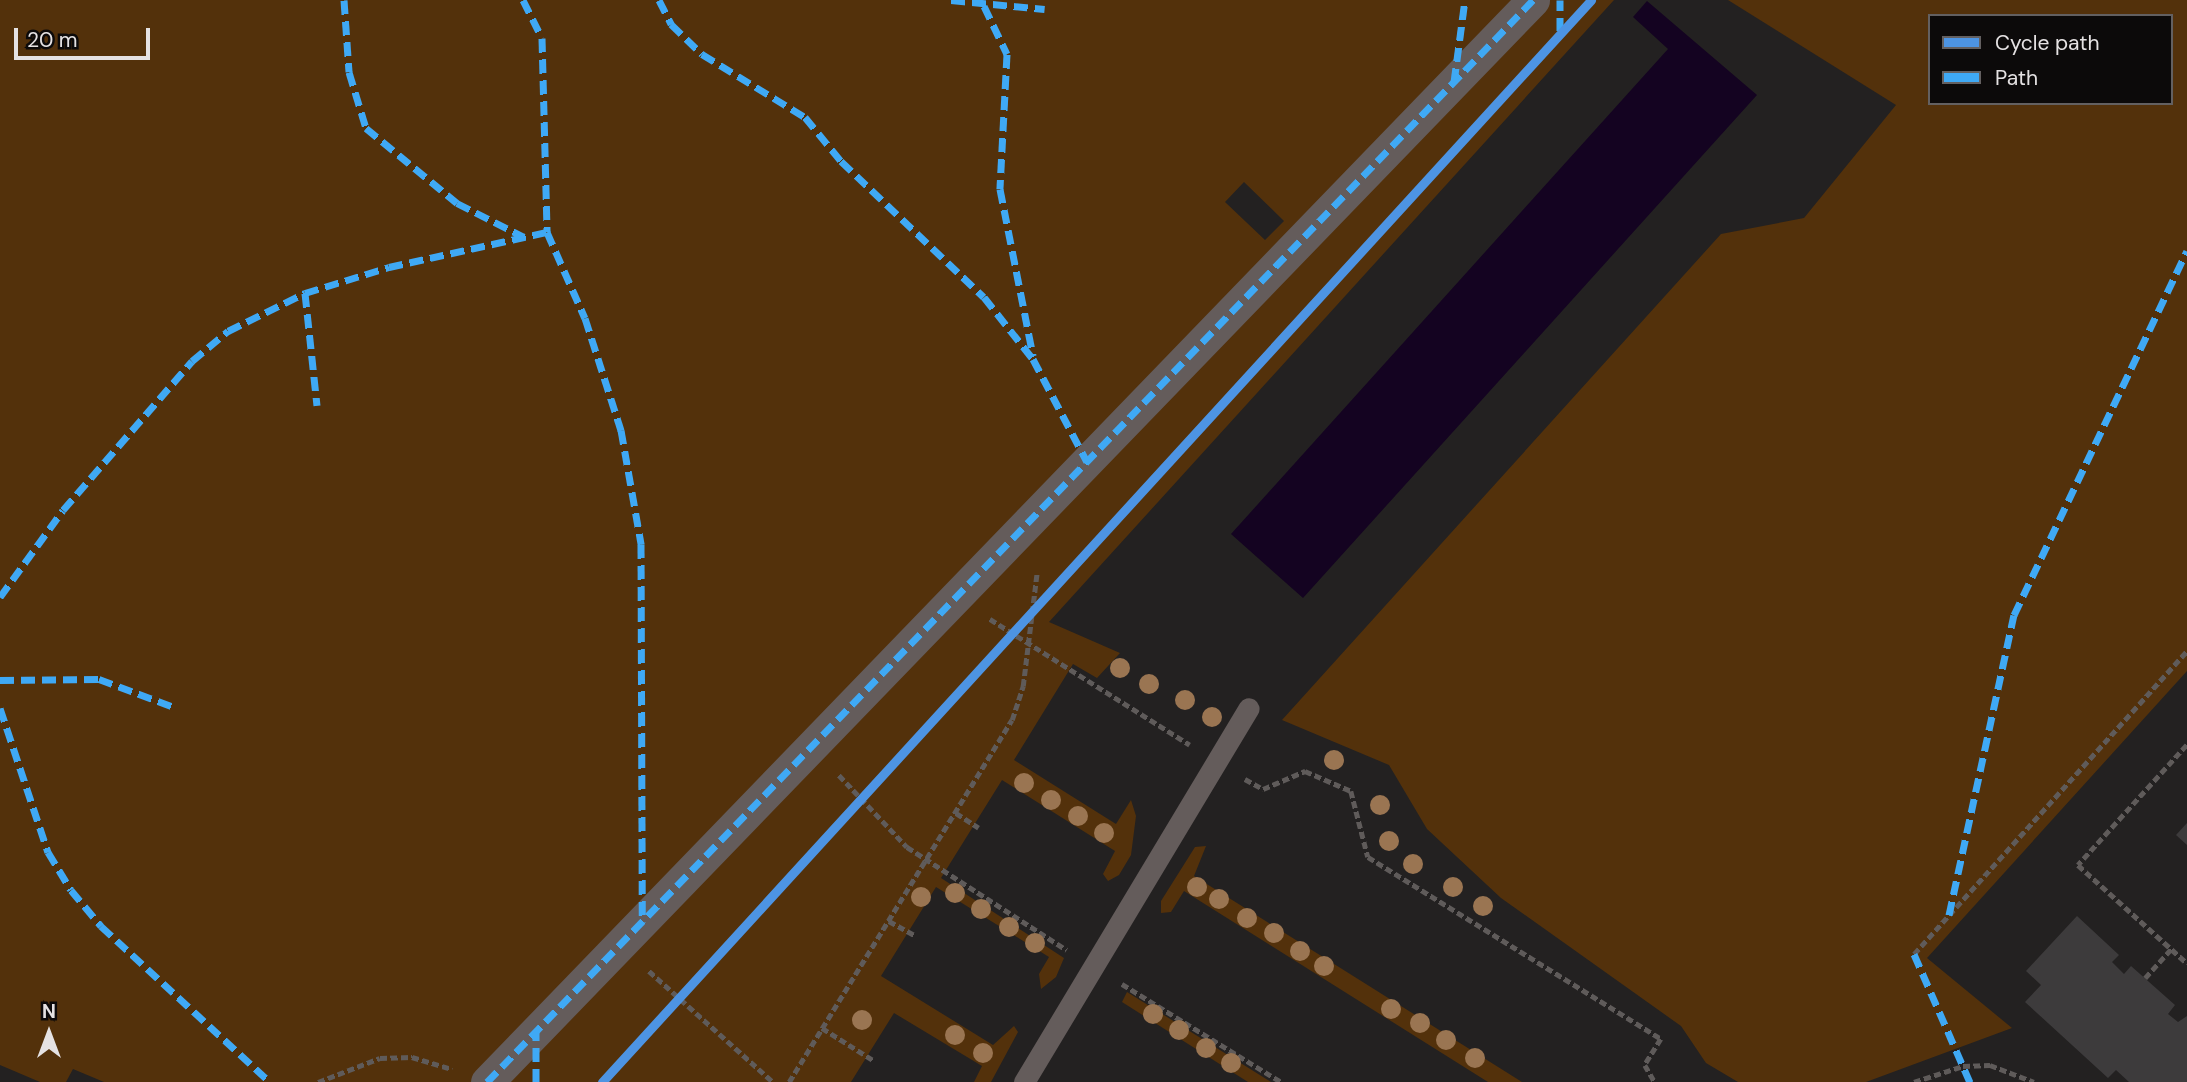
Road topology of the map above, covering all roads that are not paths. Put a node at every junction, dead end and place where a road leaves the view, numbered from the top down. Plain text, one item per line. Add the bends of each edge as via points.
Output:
1 (1533, 0) edge
2 (1249, 708) dead end
3 (474, 1079) edge
4 (1024, 1082) edge

1 - 3 street via 621,944
2 - 4 lane

